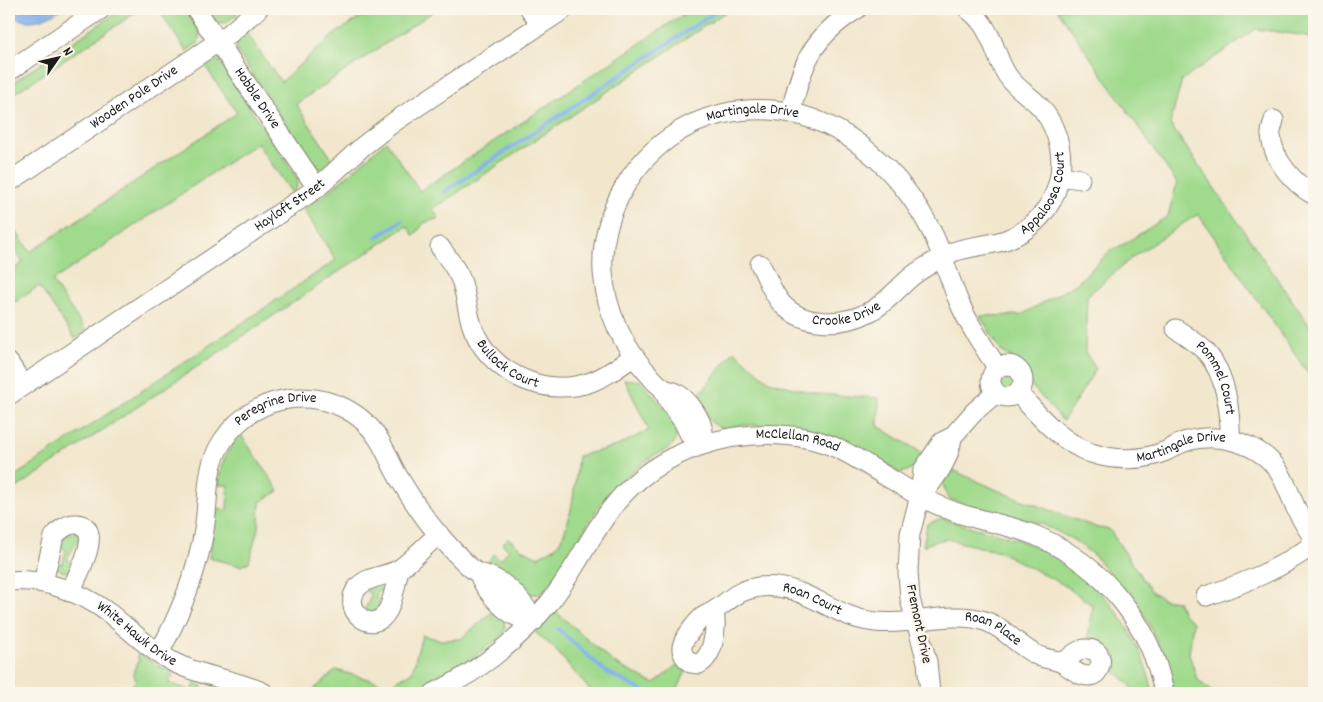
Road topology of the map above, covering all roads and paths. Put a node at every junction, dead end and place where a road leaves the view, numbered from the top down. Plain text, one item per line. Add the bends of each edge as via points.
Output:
1 (101, 9) edge
2 (196, 9) edge
3 (258, 9) edge
4 (564, 9) edge
5 (857, 9) edge
6 (968, 9) edge
7 (535, 17) edge
8 (218, 41) junction
9 (9, 71) edge
10 (791, 112) junction
11 (1274, 120) dead end
12 (1061, 176) junction
13 (1080, 179) dead end
14 (9, 182) edge
15 (317, 188) junction
16 (1314, 195) edge
17 (440, 247) dead end
18 (943, 258) junction
19 (760, 264) dead end
20 (1176, 329) dead end
21 (634, 356) junction
22 (9, 363) edge
23 (997, 367) junction
24 (16, 390) edge
25 (996, 393) junction
26 (1018, 393) junction
27 (1230, 440) junction
28 (702, 444) junction
29 (920, 496) junction
30 (438, 534) junction
31 (1314, 539) edge
32 (1314, 544) edge
33 (400, 569) dead end
34 (9, 581) edge
35 (43, 582) junction
36 (70, 592) junction
37 (1206, 596) dead end
38 (714, 612) dead end
39 (534, 621) junction
40 (915, 622) junction
41 (159, 653) junction
42 (1063, 663) dead end
43 (264, 693) edge
44 (434, 693) edge
45 (930, 693) edge
46 (1164, 693) edge

1 - 9 street
2 - 8 street, Hobble Drive
3 - 8 street, Wooden Pole Drive
4 - 7 street, Hayloft Street
5 - 10 street via 826,34 808,58 798,81
6 - 12 street, Appaloosa Court via 984,26 1010,79 1049,119 1061,152
7 - 15 street, Hayloft Street via 362,146
8 - 14 street, Wooden Pole Drive
8 - 15 street, Hobble Drive
10 - 18 street, Martingale Drive via 838,130 877,160 918,208
10 - 21 street, Martingale Drive via 738,110 690,125 658,147 626,185 616,203 607,232 604,272 612,317
11 - 16 street via 1271,135 1280,160 1288,173
12 - 13 street
12 - 18 street, Appaloosa Court via 1045,211 1028,228 1007,240 969,247
15 - 24 street, Hayloft Street
17 - 21 street, Bullock Court via 460,279 470,321 480,343 495,362 513,375 551,387 580,385 610,374
18 - 19 street, Crooke Drive via 918,271 872,311 831,322 812,320 790,311 776,296
18 - 23 street, Martingale Drive via 968,322
20 - 27 street, Pommel Court via 1195,342 1213,362 1228,402
21 - 28 street, Martingale Drive via 663,389 678,394 688,403 703,431
22 - 24 street
23 - 25 street via 990,380
23 - 26 street via 1011,364 1020,370 1023,384
25 - 26 street via 1007,397
25 - 29 street, Fremont Drive via 952,437 942,442 923,470
26 - 27 street, Martingale Drive via 1059,434 1099,455 1135,458 1156,454 1195,439
27 - 31 street, Martingale Drive via 1247,445 1274,464
28 - 29 street, McClellan Road via 766,434 812,440 849,453
28 - 39 street, McClellan Road via 657,467 622,495
29 - 40 street, Fremont Drive via 910,534 908,560 908,586
29 - 46 street, McClellan Road via 963,515 1039,537 1094,572 1116,593 1143,634
30 - 33 street
30 - 39 street, Peregrine Drive via 479,573 497,580 521,601
30 - 41 street, Peregrine Drive via 410,496 378,438 358,417 340,406 315,398 287,399 261,407 230,430 213,460 194,572 176,622
32 - 37 street via 1276,569
34 - 35 street, White Hawk Drive
35 - 36 street, White Hawk Drive
35 - 36 street via 54,537 68,526 77,524 89,532 90,544
36 - 41 street, White Hawk Drive via 108,613
38 - 40 street, Roan Court via 738,593 779,587 795,590 851,617 877,622
39 - 44 street, McClellan Road via 482,665
40 - 42 street, Roan Place via 962,617 983,620 1003,630 1038,656
40 - 45 street, Fremont Drive via 927,662
41 - 43 street, White Hawk Drive via 199,673

